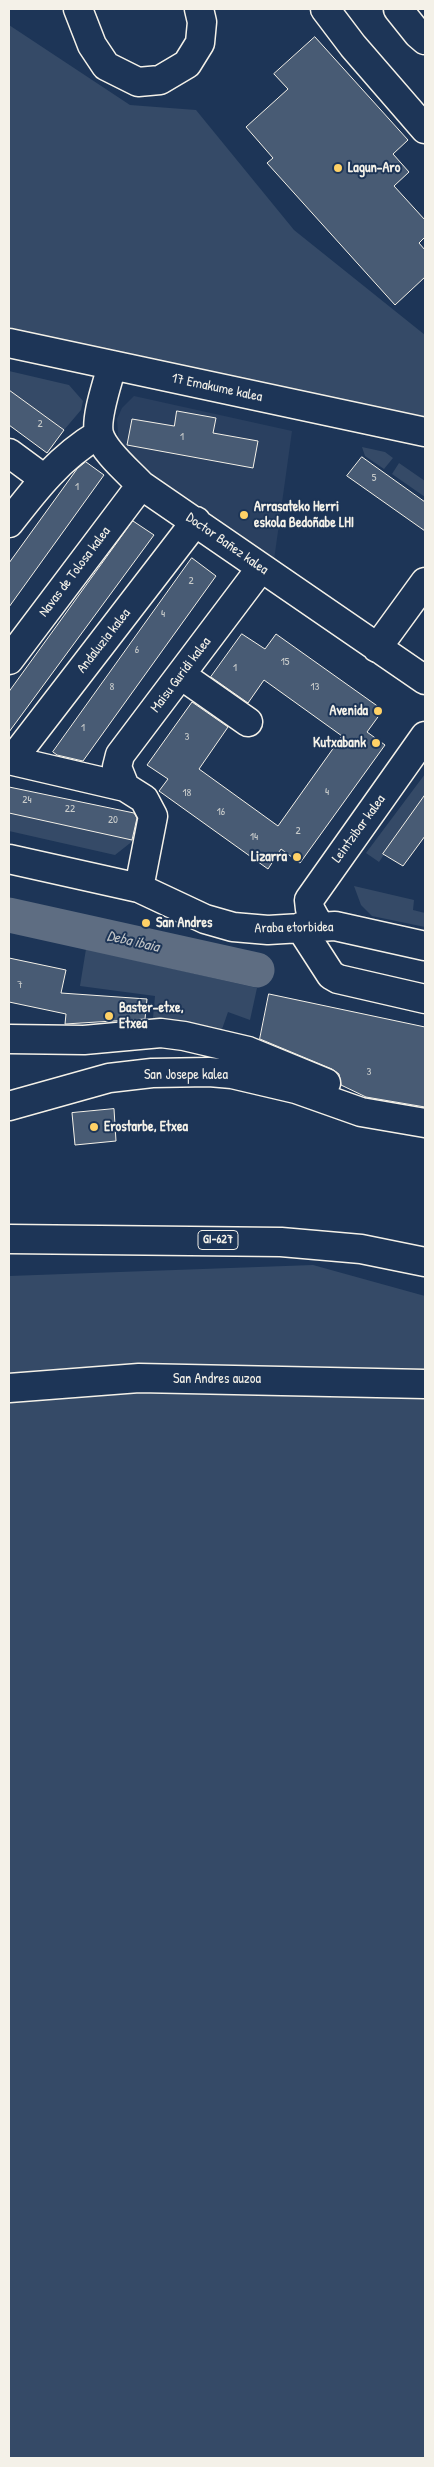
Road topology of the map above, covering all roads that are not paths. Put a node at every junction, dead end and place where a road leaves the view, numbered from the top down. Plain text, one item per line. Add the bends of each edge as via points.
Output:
1 (78, 9) edge
2 (199, 9) edge
3 (325, 9) edge
4 (398, 9) edge
5 (425, 40) edge
6 (425, 129) edge
7 (9, 342) edge
8 (112, 365) junction
9 (425, 432) edge
10 (99, 434) junction
11 (9, 453) edge
12 (43, 478) junction
13 (141, 484) junction
14 (196, 521) junction
15 (9, 523) edge
16 (261, 568) junction
17 (425, 582) edge
18 (377, 648) junction
19 (9, 660) edge
20 (181, 674) junction
21 (425, 680) edge
22 (248, 722) dead end
23 (425, 736) edge
24 (10, 760) edge
25 (126, 787) junction
26 (9, 859) edge
27 (139, 888) junction
28 (310, 926) junction
29 (425, 946) edge
30 (425, 999) edge
31 (9, 1039) edge
32 (9, 1106) edge
33 (361, 1112) junction
34 (425, 1123) edge
35 (9, 1239) edge
36 (425, 1262) edge
37 (425, 1384) edge
38 (9, 1388) edge

1 - 2 street via 92,45 106,66 138,82 160,80 187,64 200,43 202,22
3 - 6 street
4 - 5 street
7 - 8 street, 17 Emakume kalea
8 - 9 street, 17 Emakume kalea
8 - 10 street
10 - 12 street via 66,456
10 - 13 street, Doctor Bañez kalea via 112,455
11 - 12 street
12 - 15 street
13 - 14 street, Doctor Bañez kalea
13 - 19 street, Navas de Tolosa kalea
14 - 16 street, Doctor Bañez kalea
14 - 24 street, Andaluzia kalea
16 - 18 street, Doctor Bañez kalea
16 - 20 street, Maisu Guridi kalea
17 - 18 street
18 - 21 street, Doctor Bañez kalea
20 - 22 street
20 - 25 street, Maisu Guridi kalea via 120,755 117,767
23 - 28 street, Leintzibar kalea via 309,900
24 - 25 street
25 - 27 street via 144,800 153,816
26 - 27 street, Araba etorbidea
27 - 28 street, Araba etorbidea via 205,919 233,927 268,930
28 - 29 street, Araba etorbidea via 334,926
28 - 30 street via 331,976
31 - 33 street via 84,1040 161,1033 184,1036 248,1051 312,1076 354,1100
32 - 33 street, San Josepe kalea via 109,1078 208,1072 232,1074 296,1089
33 - 34 street, San Josepe kalea
35 - 36 street, GI-627 via 280,1242 361,1249
37 - 38 street, San Andres auzoa via 139,1378

